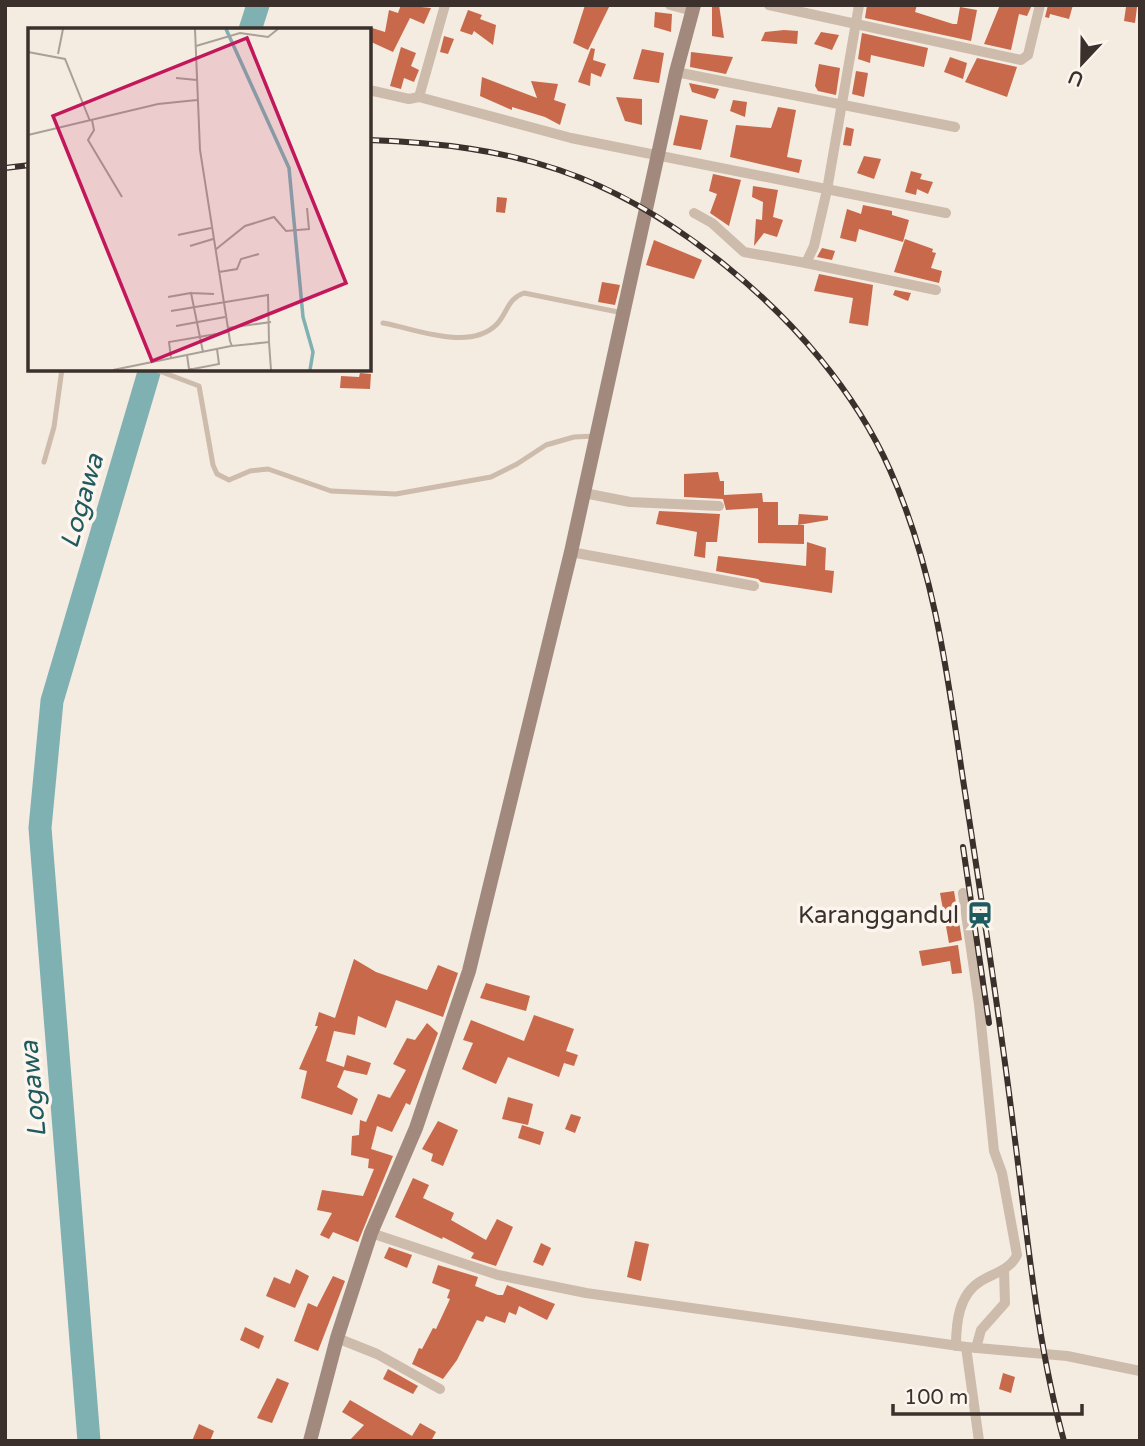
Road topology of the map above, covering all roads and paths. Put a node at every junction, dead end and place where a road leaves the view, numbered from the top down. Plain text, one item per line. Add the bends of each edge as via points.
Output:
1 (446, 5) edge
2 (670, 5) edge
3 (768, 5) edge
4 (859, 5) edge
5 (1040, 5) edge
6 (694, 8) edge
7 (857, 24) junction
8 (676, 72) junction
9 (371, 90) edge
10 (419, 97) junction
11 (842, 104) junction
12 (955, 127) dead end
13 (658, 156) junction
14 (827, 190) junction
15 (694, 213) dead end
16 (946, 213) dead end
17 (806, 263) junction
18 (936, 290) dead end
19 (623, 313) junction
20 (383, 323) dead end
21 (62, 371) edge
22 (162, 371) edge
23 (596, 436) junction
24 (44, 462) dead end
25 (584, 493) junction
26 (719, 506) dead end
27 (571, 552) junction
28 (754, 586) dead end
29 (963, 893) dead end
30 (371, 1233) junction
31 (1004, 1270) junction
32 (337, 1338) junction
33 (966, 1347) junction
34 (1140, 1371) edge
35 (440, 1389) dead end
36 (310, 1441) edge
37 (979, 1441) edge

1 - 10 street
2 - 6 street
3 - 7 street
4 - 7 street
5 - 7 street via 1028,55 1021,60
6 - 8 main road
7 - 11 street
8 - 11 street
8 - 13 main road
9 - 10 street
10 - 13 street
11 - 12 street
11 - 14 street
13 - 14 street
13 - 19 main road
14 - 16 street
14 - 17 street
15 - 17 street via 744,253
17 - 18 street
19 - 20 lane via 524,293 508,304 484,335 466,339
19 - 23 main road
21 - 24 lane
22 - 23 lane via 199,386 213,465 217,474 229,480 250,471 268,470 331,491 396,494 491,477 546,445
23 - 25 main road
25 - 26 street via 630,502
25 - 27 main road
27 - 28 street
27 - 30 main road via 457,1011 416,1128
29 - 31 street via 994,1151 1017,1255
30 - 32 main road
30 - 33 street via 521,1281
31 - 33 street via 1005,1303
31 - 33 street via 980,1281 967,1294 956,1325
32 - 35 street
32 - 36 main road
33 - 34 street via 1067,1356
33 - 37 street

